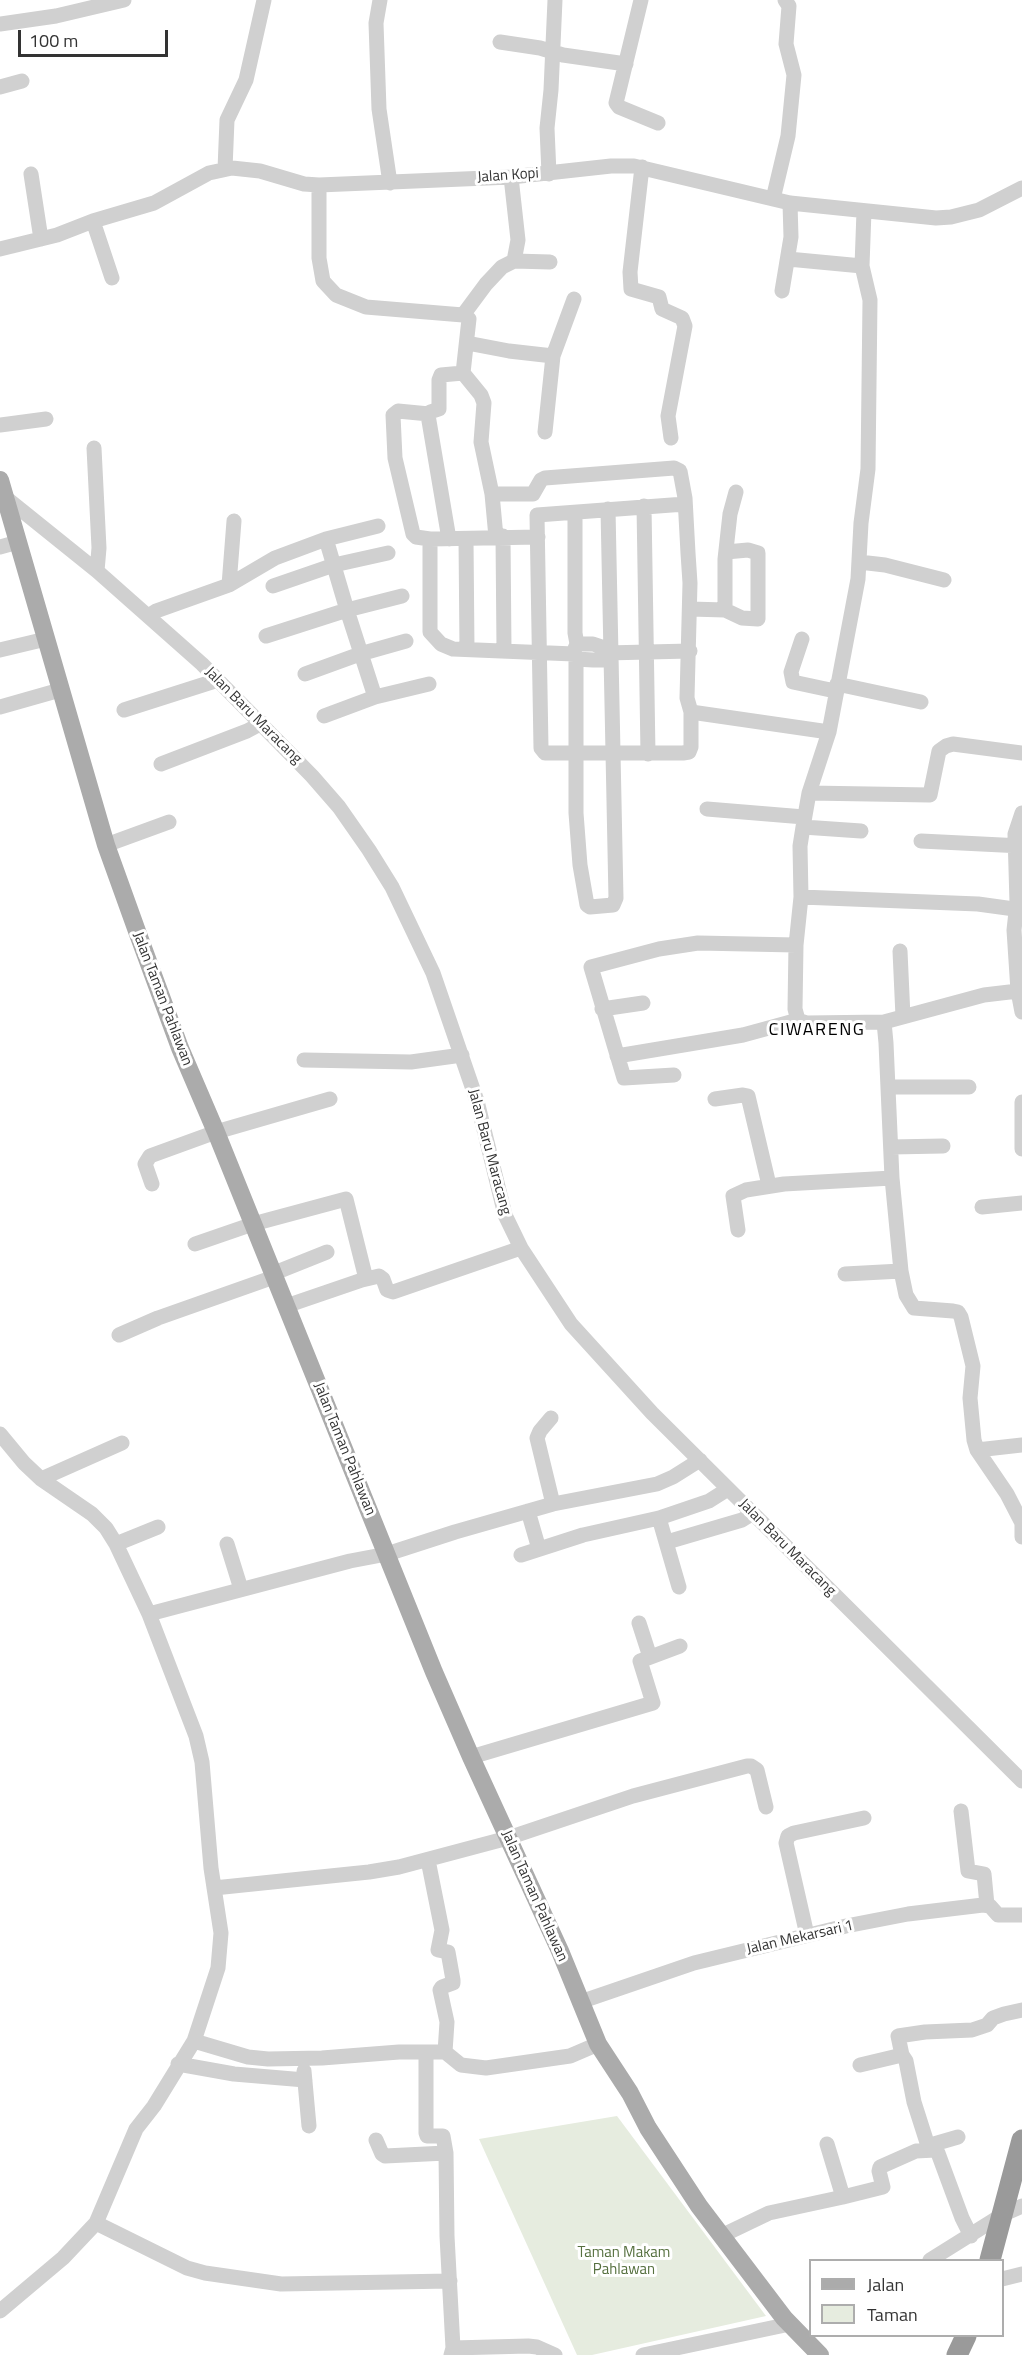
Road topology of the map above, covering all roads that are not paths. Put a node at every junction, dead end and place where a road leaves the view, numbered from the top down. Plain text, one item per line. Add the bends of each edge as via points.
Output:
1 (124, 0) edge
2 (264, 0) edge
3 (380, 0) edge
4 (555, 0) edge
5 (641, 0) edge
6 (785, 0) edge
7 (0, 24) edge
8 (500, 42) dead end
9 (552, 51) junction
10 (626, 64) junction
11 (22, 81) dead end
12 (0, 87) edge
13 (658, 123) dead end
14 (642, 167) junction
15 (225, 169) junction
16 (31, 174) dead end
17 (549, 174) junction
18 (512, 177) junction
19 (390, 183) junction
20 (319, 185) junction
21 (1022, 188) edge
22 (773, 199) junction
23 (790, 203) junction
24 (864, 211) junction
25 (93, 221) junction
26 (41, 239) junction
27 (0, 249) edge
28 (788, 259) junction
29 (514, 261) junction
30 (550, 262) dead end
31 (862, 266) junction
32 (112, 278) dead end
33 (782, 291) dead end
34 (574, 299) dead end
35 (463, 315) junction
36 (467, 343) junction
37 (553, 356) junction
38 (463, 373) junction
39 (429, 414) junction
40 (46, 419) dead end
41 (0, 425) edge
42 (545, 432) dead end
43 (671, 438) dead end
44 (94, 448) dead end
45 (736, 492) dead end
46 (492, 494) junction
47 (3, 499) edge
48 (685, 504) junction
49 (644, 506) junction
50 (608, 509) junction
51 (575, 513) junction
52 (33, 520) junction
53 (234, 521) dead end
54 (378, 526) dead end
55 (16, 536) junction
56 (500, 537) junction
57 (538, 537) junction
58 (326, 538) junction
59 (430, 539) junction
60 (449, 539) junction
61 (466, 539) junction
62 (0, 547) edge
63 (726, 552) junction
64 (388, 553) dead end
65 (859, 561) junction
66 (334, 565) junction
67 (97, 571) junction
68 (944, 580) dead end
69 (229, 585) junction
70 (273, 586) dead end
71 (402, 596) dead end
72 (690, 609) junction
73 (725, 609) junction
74 (346, 610) junction
75 (148, 616) junction
76 (266, 636) dead end
77 (46, 639) junction
78 (802, 639) dead end
79 (406, 641) dead end
80 (468, 649) junction
81 (504, 649) junction
82 (0, 650) edge
83 (690, 651) junction
84 (540, 652) junction
85 (576, 652) junction
86 (609, 653) junction
87 (648, 653) junction
88 (360, 654) junction
89 (305, 674) dead end
90 (218, 680) junction
91 (429, 684) dead end
92 (836, 688) junction
93 (60, 690) junction
94 (375, 697) junction
95 (921, 702) dead end
96 (0, 707) edge
97 (124, 710) dead end
98 (691, 712) junction
99 (324, 716) dead end
100 (261, 723) junction
101 (829, 732) junction
102 (575, 753) junction
103 (1022, 753) edge
104 (612, 754) junction
105 (648, 754) junction
106 (161, 764) dead end
107 (809, 793) junction
108 (707, 809) dead end
109 (1022, 813) edge
110 (169, 822) dead end
111 (803, 822) junction
112 (861, 831) dead end
113 (921, 841) dead end
114 (106, 845) junction
115 (1018, 845) edge
116 (801, 897) junction
117 (1019, 909) edge
118 (796, 945) junction
119 (1018, 949) edge
120 (900, 951) dead end
121 (1018, 991) junction
122 (643, 1003) dead end
123 (603, 1009) junction
124 (1022, 1012) edge
125 (903, 1017) junction
126 (798, 1020) junction
127 (884, 1022) junction
128 (462, 1055) junction
129 (617, 1056) junction
130 (304, 1060) dead end
131 (674, 1075) dead end
132 (889, 1087) junction
133 (969, 1087) dead end
134 (330, 1099) dead end
135 (715, 1099) dead end
136 (1022, 1102) edge
137 (216, 1132) junction
138 (943, 1146) dead end
139 (891, 1147) junction
140 (1022, 1149) edge
141 (892, 1178) junction
142 (152, 1184) dead end
143 (769, 1185) junction
144 (1022, 1203) edge
145 (982, 1207) dead end
146 (253, 1224) junction
147 (738, 1230) dead end
148 (195, 1244) dead end
149 (521, 1248) junction
150 (327, 1252) dead end
151 (901, 1271) junction
152 (845, 1274) dead end
153 (273, 1275) junction
154 (366, 1279) junction
155 (286, 1306) junction
156 (119, 1335) dead end
157 (551, 1419) dead end
158 (0, 1434) edge
159 (122, 1443) dead end
160 (1022, 1445) edge
161 (977, 1450) junction
162 (700, 1460) junction
163 (41, 1479) junction
164 (728, 1489) junction
165 (553, 1504) junction
166 (528, 1511) junction
167 (753, 1514) junction
168 (659, 1518) junction
169 (158, 1527) dead end
170 (1022, 1537) edge
171 (667, 1542) junction
172 (116, 1544) junction
173 (227, 1544) dead end
174 (539, 1549) junction
175 (387, 1554) junction
176 (521, 1555) dead end
177 (679, 1587) dead end
178 (241, 1589) junction
179 (149, 1614) junction
180 (639, 1623) dead end
181 (680, 1646) dead end
182 (650, 1657) junction
183 (471, 1757) junction
184 (1022, 1781) edge
185 (766, 1807) dead end
186 (961, 1811) dead end
187 (864, 1818) dead end
188 (508, 1838) junction
189 (428, 1860) junction
190 (214, 1888) junction
191 (987, 1905) junction
192 (1022, 1915) edge
193 (807, 1935) junction
194 (580, 2002) junction
195 (1022, 2010) edge
196 (194, 2041) junction
197 (598, 2044) junction
198 (445, 2052) junction
199 (426, 2053) junction
200 (902, 2055) junction
201 (304, 2059) junction
202 (178, 2064) junction
203 (860, 2065) dead end
204 (305, 2080) junction
205 (309, 2126) dead end
206 (958, 2138) dead end
207 (376, 2140) dead end
208 (1022, 2140) edge
209 (827, 2144) dead end
210 (928, 2148) junction
211 (446, 2153) junction
212 (843, 2197) junction
213 (1022, 2206) edge
214 (1002, 2215) junction
215 (96, 2223) junction
216 (721, 2236) junction
217 (971, 2236) junction
218 (932, 2259) edge
219 (990, 2259) edge
220 (1022, 2274) edge
221 (1004, 2278) edge
222 (450, 2281) junction
223 (0, 2311) edge
224 (801, 2330) edge
225 (966, 2337) edge
226 (452, 2351) edge
227 (555, 2355) edge
228 (643, 2355) edge
229 (819, 2355) edge
230 (957, 2355) edge

1 - 7 street
2 - 15 street via 246,80 226,125
3 - 19 street via 376,23 379,109
4 - 9 street
5 - 10 street
6 - 22 street via 789,6 786,44 794,75 788,136
8 - 9 street
9 - 10 street
9 - 17 street via 547,128
10 - 13 street via 617,106
11 - 12 street
14 - 17 street, Jalan Kopi via 611,166
14 - 22 street, Jalan Kopi
14 - 43 street via 631,289 659,297 662,309 682,318 686,326 668,416
15 - 20 street, Jalan Kopi via 240,168
15 - 25 street, Jalan Kopi via 208,173 154,203
16 - 26 street
17 - 18 street, Jalan Kopi
18 - 19 street, Jalan Kopi
18 - 29 street via 518,240
19 - 20 street, Jalan Kopi
20 - 35 street via 319,258 323,281 336,295 366,307
21 - 24 street, Jalan Kopi via 979,210 951,217
22 - 23 street, Jalan Kopi
23 - 24 street, Jalan Kopi
23 - 28 street
24 - 31 street
25 - 26 street, Jalan Kopi
25 - 32 street
26 - 27 street, Jalan Kopi
28 - 31 street
28 - 33 street
29 - 30 street
29 - 35 street via 502,267
31 - 65 street via 870,300 870,390 868,469
34 - 37 street
35 - 36 street via 469,319
36 - 37 street
36 - 38 street
37 - 42 street
38 - 39 street via 441,375 439,409
38 - 46 street via 484,403 482,449
39 - 59 street via 395,412 393,449 413,534
39 - 60 street
40 - 41 street
44 - 67 street
45 - 63 street
46 - 48 street via 532,494 545,478 674,468 680,471
46 - 56 street
47 - 52 street, Jalan Baru Maracang
47 - 55 main road, Jalan Taman Pahlawan
48 - 49 street
48 - 72 street
49 - 50 street
49 - 87 street
50 - 51 street
50 - 86 street
51 - 57 street via 538,514
51 - 85 street
52 - 55 street
52 - 67 street, Jalan Baru Maracang
53 - 69 street
54 - 58 street
55 - 62 street
55 - 77 main road, Jalan Taman Pahlawan
56 - 57 street
56 - 61 street
56 - 81 street
57 - 84 street
58 - 66 street
58 - 69 street via 274,558
59 - 60 street
59 - 80 street via 430,632 446,648
60 - 61 street
61 - 80 street
63 - 73 street
63 - 73 street via 758,553 759,617 742,618
64 - 66 street
65 - 68 street
65 - 92 street
66 - 70 street
66 - 74 street
67 - 75 street, Jalan Baru Maracang
69 - 75 street
71 - 74 street
72 - 73 street
72 - 83 street
74 - 76 street
74 - 88 street
75 - 90 street, Jalan Baru Maracang
77 - 82 street
77 - 93 main road, Jalan Taman Pahlawan
78 - 92 street via 791,672 793,682
79 - 88 street
80 - 81 street
81 - 84 street
83 - 87 street
83 - 98 street via 687,698
84 - 85 street
84 - 102 street via 541,748 545,753
85 - 86 street via 598,645
85 - 102 street
86 - 87 street
86 - 104 street
87 - 105 street
88 - 89 street
88 - 94 street
90 - 97 street
90 - 100 street, Jalan Baru Maracang
91 - 94 street
92 - 95 street
92 - 101 street
93 - 96 street
93 - 114 main road, Jalan Taman Pahlawan
94 - 99 street
98 - 101 street
98 - 105 street via 689,752
100 - 106 street
100 - 128 street, Jalan Baru Maracang via 339,807 385,875 433,973
101 - 107 street
102 - 104 street
102 - 104 street via 580,865 590,907 613,905 616,901
103 - 107 street via 953,744 946,747 939,752 930,795
104 - 105 street
107 - 111 street
108 - 111 street
109 - 115 street via 1015,834
110 - 114 street
111 - 112 street
111 - 116 street
113 - 115 street
114 - 137 main road, Jalan Taman Pahlawan via 180,1048
115 - 117 street
116 - 117 street
116 - 118 street
117 - 119 street
118 - 123 street via 698,943 598,964 591,968
118 - 126 street
119 - 121 street
120 - 125 street
121 - 124 street
121 - 125 street via 984,995
122 - 123 street
123 - 129 street
125 - 127 street
126 - 127 street
126 - 129 street via 743,1035
127 - 132 street
128 - 130 street via 411,1062
128 - 149 street, Jalan Baru Maracang via 505,1215
129 - 131 street via 626,1079
132 - 133 street
132 - 139 street
134 - 137 street
135 - 143 street via 748,1096
136 - 140 street
137 - 142 street via 150,1156 145,1164
137 - 146 main road, Jalan Taman Pahlawan
138 - 139 street
139 - 141 street
141 - 143 street
141 - 151 street
143 - 147 street via 733,1196
144 - 145 street
146 - 148 street
146 - 153 main road, Jalan Taman Pahlawan
146 - 154 street via 346,1198
149 - 154 street via 393,1292 387,1290 382,1276
149 - 162 street, Jalan Baru Maracang via 587,1344
150 - 153 street
151 - 152 street
151 - 161 street via 908,1302 914,1308 953,1311 961,1317 973,1366 971,1425
153 - 155 main road, Jalan Taman Pahlawan
153 - 156 street
154 - 155 street
155 - 175 main road, Jalan Taman Pahlawan
157 - 165 street via 537,1438
158 - 163 street
159 - 163 street
160 - 161 street
161 - 170 street via 1022,1523
162 - 164 street, Jalan Baru Maracang
162 - 165 street via 657,1484
163 - 172 street via 92,1514
164 - 167 street, Jalan Baru Maracang
164 - 168 street via 709,1501
165 - 166 street
166 - 174 street
166 - 175 street
167 - 171 street
167 - 184 street, Jalan Baru Maracang
168 - 171 street
168 - 174 street
169 - 172 street
171 - 177 street
172 - 179 street
173 - 178 street
174 - 176 street
175 - 178 street
175 - 183 main road, Jalan Taman Pahlawan
178 - 179 street
179 - 190 street via 196,1736
180 - 182 street
181 - 182 street
182 - 183 street via 640,1664 653,1703
183 - 188 main road, Jalan Taman Pahlawan
185 - 188 street via 757,1770 747,1766 633,1796
186 - 191 street via 967,1869 984,1874
187 - 193 street via 788,1836 786,1843
188 - 189 street
188 - 194 main road, Jalan Taman Pahlawan
189 - 190 street via 369,1872
189 - 198 street via 442,1930 438,1950 448,1952 453,1980 441,1990 447,2022
190 - 196 street via 220,1952
191 - 192 street, Jalan Mekarsari 1 via 998,1915
191 - 193 street, Jalan Mekarsari 1 via 908,1914
193 - 194 street, Jalan Mekarsari 1 via 694,1963
194 - 197 main road, Jalan Taman Pahlawan
195 - 200 street via 1004,2013 972,2030 899,2036
196 - 201 street via 248,2057
196 - 202 street
197 - 198 street via 570,2056 486,2068 461,2065
197 - 216 main road, Jalan Taman Pahlawan via 648,2128
198 - 199 street
199 - 201 street
199 - 211 street via 426,2133 443,2136
200 - 203 street
200 - 210 street
201 - 204 street
202 - 204 street
202 - 215 street via 136,2129
204 - 205 street
206 - 210 street
207 - 211 street via 385,2156
208 - 214 highway
209 - 212 street
210 - 212 street via 880,2167 882,2188
210 - 217 street via 938,2153
211 - 222 street
212 - 216 street via 769,2213
213 - 214 street
214 - 217 street
214 - 219 highway
215 - 222 street via 205,2273 281,2284
215 - 223 street via 63,2258
216 - 224 main road, Jalan Taman Pahlawan
217 - 218 street
220 - 221 street
222 - 226 street
224 - 228 street
224 - 229 main road, Jalan Taman Pahlawan
225 - 230 highway
226 - 227 street via 537,2347

